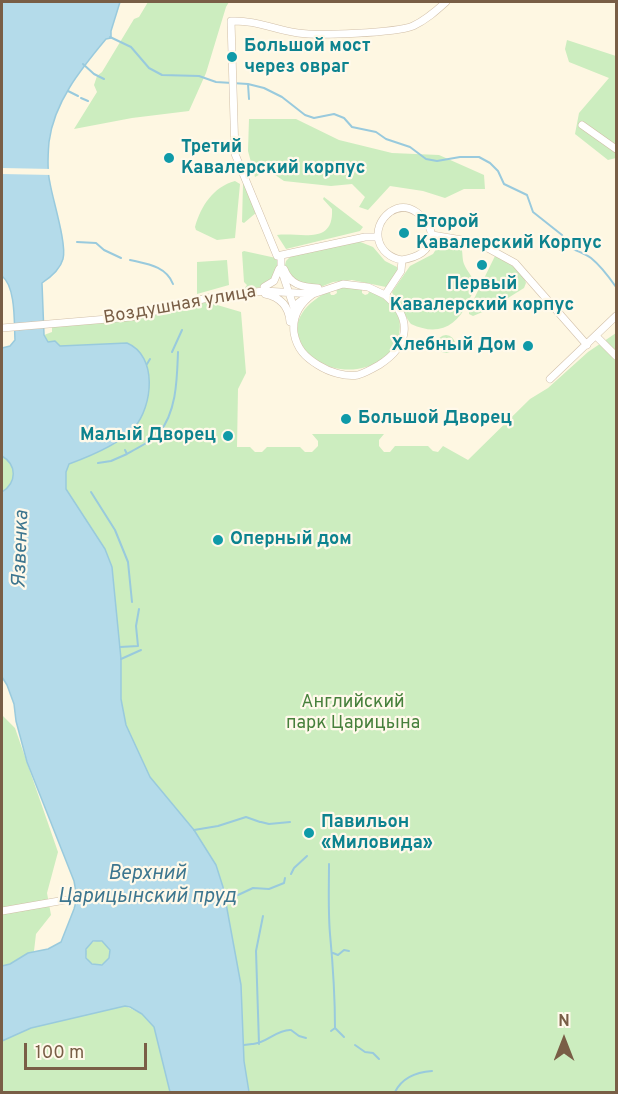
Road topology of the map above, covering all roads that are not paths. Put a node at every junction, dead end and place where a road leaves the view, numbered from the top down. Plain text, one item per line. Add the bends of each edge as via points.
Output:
1 (446, 2) edge
2 (582, 124) dead end
3 (616, 149) edge
4 (432, 235) junction
5 (377, 237) junction
6 (281, 256) junction
7 (402, 261) junction
8 (281, 269) junction
9 (264, 291) junction
10 (289, 292) junction
11 (311, 294) junction
12 (385, 295) junction
13 (295, 310) junction
14 (616, 316) edge
15 (3, 328) edge
16 (596, 336) junction
17 (586, 345) junction
18 (616, 356) edge
19 (550, 379) dead end
20 (65, 900) dead end
21 (2, 911) edge

1 - 6 street via 428,17 399,29 299,33 246,20 231,21 236,154
2 - 3 street
4 - 5 street via 418,213 400,208 383,220
4 - 7 street via 426,251
4 - 17 street via 475,243 515,262
5 - 6 street
5 - 7 street via 384,252
6 - 8 street
7 - 12 street via 401,271
8 - 9 street
8 - 10 street
8 - 11 street via 296,285 318,288
9 - 10 street, Воздушная улица
9 - 13 street via 283,303 290,321
9 - 15 street, Воздушная улица via 205,299 131,317
10 - 11 street, Воздушная улица
10 - 13 street
11 - 12 street, Воздушная улица via 356,284
11 - 13 street
12 - 13 street via 400,311 404,338 388,359 358,375 337,373 307,359 294,332
14 - 16 street
16 - 17 street
16 - 18 street
17 - 19 street
20 - 21 street

